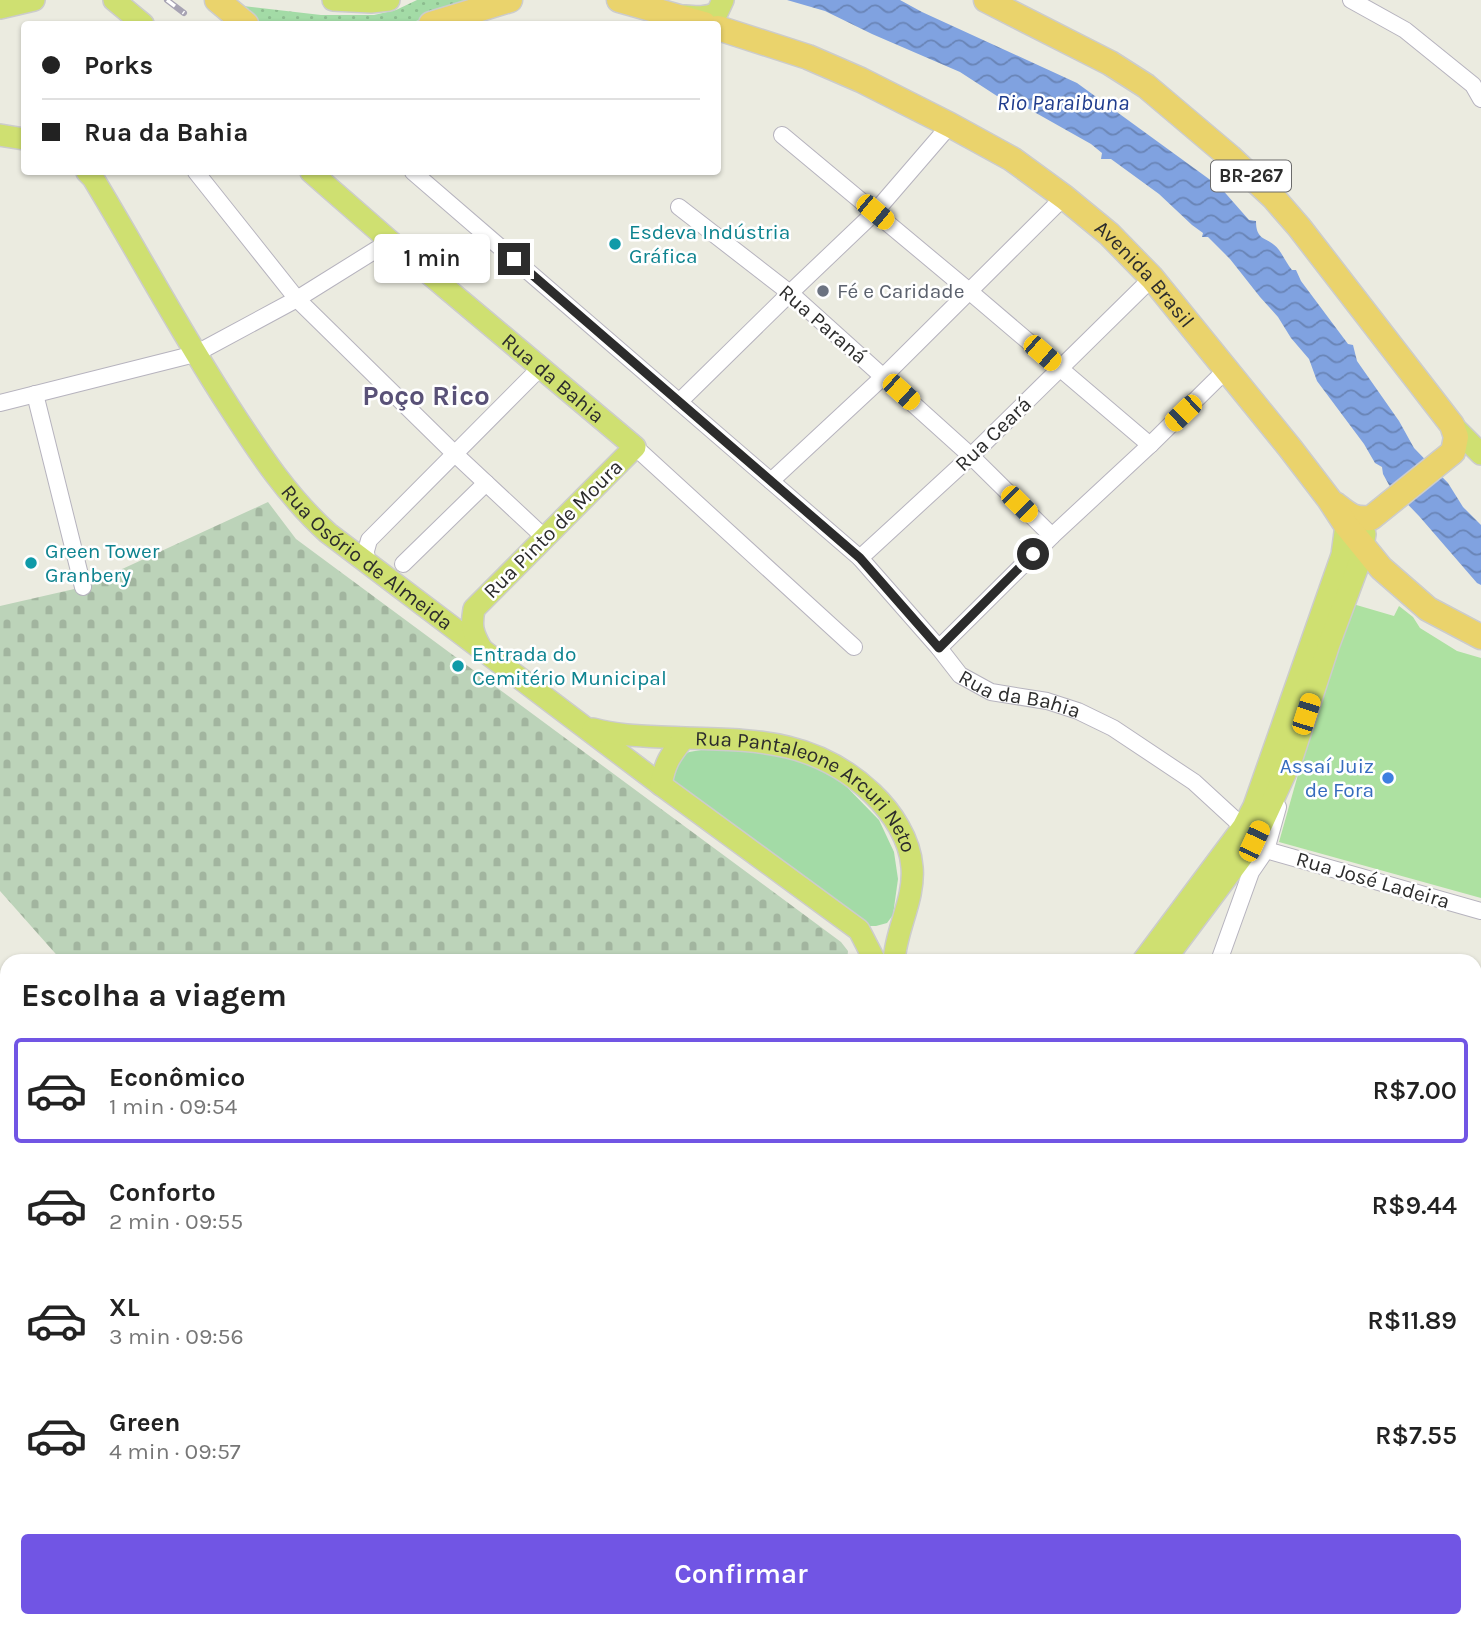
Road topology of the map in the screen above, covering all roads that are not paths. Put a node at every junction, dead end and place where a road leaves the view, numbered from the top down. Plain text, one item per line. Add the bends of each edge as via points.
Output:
1 (34, 0) edge
2 (217, 0) edge
3 (333, 0) edge
4 (389, 0) edge
5 (510, 0) edge
6 (619, 0) edge
7 (986, 0) edge
8 (1351, 0) edge
9 (0, 8) edge
10 (721, 11) edge
11 (664, 13) junction
12 (242, 21) edge
13 (440, 21) edge
14 (693, 21) edge
15 (1481, 99) edge
16 (950, 125) junction
17 (21, 132) edge
18 (0, 135) edge
19 (782, 135) dead end
20 (21, 138) edge
21 (90, 175) edge
22 (198, 175) edge
23 (314, 175) edge
24 (416, 175) edge
25 (1064, 197) junction
26 (679, 207) dead end
27 (875, 212) junction
28 (390, 241) junction
29 (1152, 278) junction
30 (969, 291) junction
31 (790, 293) junction
32 (297, 299) junction
33 (195, 354) junction
34 (540, 368) junction
35 (1061, 369) junction
36 (1227, 369) junction
37 (884, 376) junction
38 (35, 394) junction
39 (680, 402) junction
40 (0, 403) edge
41 (1452, 425) junction
42 (1150, 445) junction
43 (635, 447) junction
44 (455, 454) junction
45 (1450, 455) junction
46 (1481, 455) edge
47 (971, 456) junction
48 (771, 481) junction
49 (486, 483) junction
50 (1329, 499) junction
51 (1376, 514) junction
52 (1346, 525) junction
53 (1052, 536) junction
54 (545, 538) junction
55 (1363, 546) junction
56 (860, 558) junction
57 (368, 563) junction
58 (403, 564) dead end
59 (1381, 568) junction
60 (83, 587) dead end
61 (474, 609) junction
62 (429, 610) junction
63 (1481, 637) edge
64 (1321, 642) junction
65 (853, 647) dead end
66 (939, 648) junction
67 (483, 652) junction
68 (584, 726) junction
69 (684, 738) junction
70 (661, 785) junction
71 (1254, 839) junction
72 (1481, 911) edge
73 (900, 917) junction
74 (853, 926) junction
75 (1175, 932) junction
76 (867, 954) edge
77 (873, 954) edge
78 (895, 954) edge
79 (1151, 954) edge
80 (1167, 954) edge
81 (1222, 954) edge

1 - 9 main road
2 - 12 highway
3 - 4 main road
5 - 13 highway
6 - 11 highway
7 - 41 highway, BR-267 via 1137,80 1230,157 1299,227
8 - 15 street via 1405,30 1473,85
10 - 11 main road via 704,17
10 - 16 highway, Avenida Brasil
11 - 14 highway
16 - 25 highway, Avenida Brasil via 1012,159
16 - 27 street
17 - 18 street
18 - 20 main road
19 - 27 street
21 - 33 main road, Rua Osório de Almeida
22 - 32 street
23 - 28 main road, Rua da Bahia
24 - 39 street, Rua da Bahia
25 - 29 highway, Avenida Brasil via 1109,233
25 - 30 street
26 - 31 street, Rua Paraná
27 - 30 street
27 - 31 street
28 - 32 street
28 - 34 main road, Rua da Bahia
29 - 35 street, Rua Ceará
29 - 36 highway, Avenida Brasil
30 - 35 street
30 - 37 street
31 - 37 street, Rua Paraná
31 - 39 street
32 - 33 street
32 - 44 street
33 - 38 street
33 - 57 main road, Rua Osório de Almeida via 284,488 312,519
34 - 43 main road, Rua da Bahia
34 - 44 street
35 - 42 street
35 - 47 street, Rua Ceará
36 - 42 street
36 - 50 highway, Avenida Brasil
37 - 47 street, Rua Paraná
37 - 48 street
38 - 40 street
38 - 60 street
39 - 48 street, Rua da Bahia
41 - 45 highway via 1455,437
41 - 46 main road
42 - 53 street
43 - 54 main road, Rua Pinto de Moura
43 - 65 street, Rua da Bahia
44 - 49 street
44 - 57 street via 369,540
45 - 46 main road via 1466,450
45 - 51 highway
47 - 53 street, Rua Paraná
47 - 56 street, Rua Ceará
48 - 56 street, Rua da Bahia
49 - 54 street
49 - 58 street
50 - 51 highway via 1359,519
50 - 52 highway, Avenida Brasil
51 - 55 main road via 1367,526
51 - 59 highway via 1370,541
52 - 55 highway, Avenida Brasil
52 - 64 main road
53 - 66 street
54 - 61 main road, Rua Pinto de Moura
55 - 59 highway, Avenida Brasil
55 - 64 main road
56 - 66 street, Rua da Bahia
57 - 62 main road, Rua Osório de Almeida
59 - 63 highway, Avenida Brasil via 1429,609
61 - 62 main road via 453,615
61 - 67 main road, Rua Pinto de Moura via 473,634
62 - 67 main road, Rua Osório de Almeida
64 - 71 main road via 1291,761
64 - 71 main road via 1254,806
66 - 71 street, Rua da Bahia via 960,675 991,692 1047,701 1114,728 1194,782
67 - 68 main road, Rua Osório de Almeida
68 - 69 main road, Rua Pantaleone Arcuri Neto via 606,733
68 - 70 main road, Rua Osório de Almeida
69 - 70 main road via 664,766
69 - 73 main road, Rua Pantaleone Arcuri Neto via 743,739 792,747 811,753 866,788 892,816 907,846 912,884
70 - 74 main road, Rua Osório de Almeida
71 - 72 street, Rua José Ladeira
71 - 75 main road
71 - 81 street via 1251,873
73 - 74 main road via 879,932
73 - 77 main road
73 - 78 main road, Rua Pantaleone Arcuri Neto
74 - 76 main road, Rua Osório de Almeida
75 - 79 main road
75 - 80 main road

